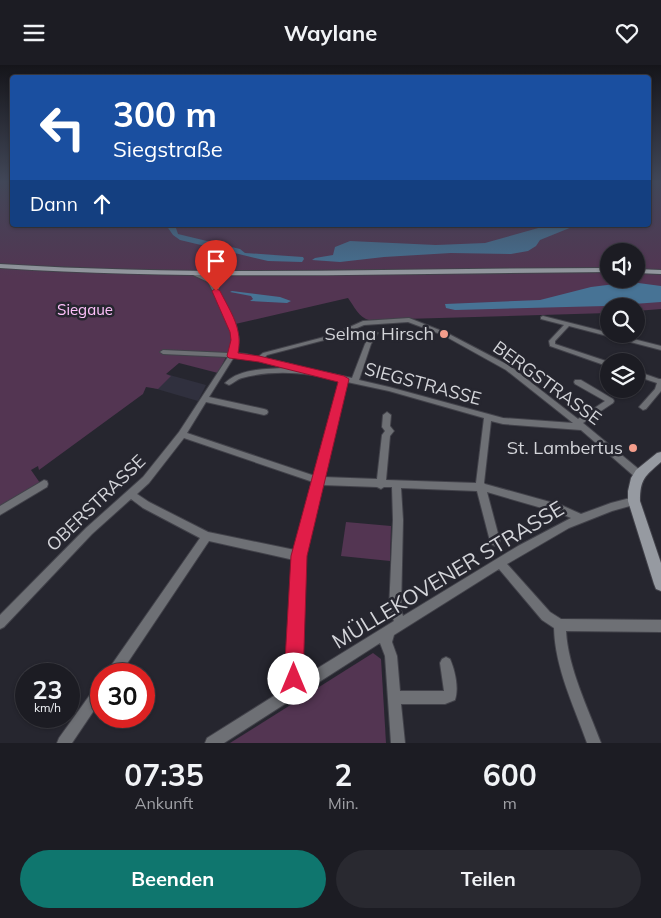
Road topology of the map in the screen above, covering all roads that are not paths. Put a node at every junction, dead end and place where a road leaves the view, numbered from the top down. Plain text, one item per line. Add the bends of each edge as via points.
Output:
1 (0, 266) edge
2 (600, 270) edge
3 (645, 271) edge
4 (661, 271) edge
5 (214, 276) junction
6 (216, 291) junction
7 (543, 318) dead end
8 (568, 324) junction
9 (374, 333) dead end
10 (661, 348) edge
11 (163, 352) dead end
12 (232, 356) junction
13 (259, 359) junction
14 (600, 361) edge
15 (313, 373) junction
16 (645, 376) edge
17 (344, 379) junction
18 (355, 381) junction
19 (661, 381) edge
20 (578, 382) dead end
21 (229, 383) dead end
22 (205, 399) junction
23 (587, 405) dead end
24 (643, 407) dead end
25 (596, 410) junction
26 (264, 412) dead end
27 (387, 415) dead end
28 (488, 417) junction
29 (581, 425) junction
30 (182, 434) junction
31 (660, 457) edge
32 (638, 474) junction
33 (320, 481) junction
34 (44, 484) dead end
35 (382, 485) junction
36 (396, 485) junction
37 (481, 487) junction
38 (132, 495) junction
39 (634, 501) junction
40 (0, 511) edge
41 (580, 518) junction
42 (207, 536) junction
43 (494, 541) dead end
44 (299, 556) junction
45 (500, 563) junction
46 (661, 584) edge
47 (0, 623) edge
48 (401, 623) junction
49 (560, 625) junction
50 (661, 625) edge
51 (388, 631) junction
52 (120, 663) edge
53 (446, 663) dead end
54 (294, 690) junction
55 (394, 697) junction
56 (90, 705) edge
57 (64, 743) edge
58 (212, 743) edge
59 (398, 743) edge
60 (594, 743) edge

1 - 5 main road
2 - 5 main road
3 - 4 main road
5 - 6 street, OBERSTRASSE
5 - 6 street
6 - 12 street, OBERSTRASSE via 235,332
7 - 8 street
8 - 10 street
8 - 14 street via 552,345
9 - 18 street
11 - 12 street
12 - 13 street
12 - 22 street, OBERSTRASSE
13 - 15 street
13 - 29 street, BERGSTRASSE via 265,354 334,336 363,323 409,320 495,360
15 - 17 street, SIEGSTRASSE
15 - 21 street, SIEGSTRASSE via 262,372 238,376
16 - 19 street
17 - 18 street, SIEGSTRASSE
17 - 33 street
18 - 28 street, SIEGSTRASSE
19 - 24 street via 658,390
20 - 25 street via 609,399
22 - 26 street
22 - 30 street, OBERSTRASSE
23 - 25 street
25 - 29 street
27 - 35 street via 386,427 390,431 386,435
28 - 29 street, SIEGSTRASSE via 519,423
28 - 37 street
29 - 32 street, BERGSTRASSE
30 - 33 street
30 - 38 street, OBERSTRASSE via 161,464
31 - 32 main road
32 - 39 main road
33 - 35 street
33 - 44 street
34 - 40 street
35 - 36 street
36 - 37 street
36 - 48 street via 395,610
37 - 41 street via 561,509
37 - 43 street
38 - 42 street
38 - 47 street, OBERSTRASSE via 83,537
39 - 41 street, MÜLLEKOVENER STRASSE
39 - 46 main road
41 - 45 street, MÜLLEKOVENER STRASSE
42 - 44 street
42 - 52 street
44 - 54 street
45 - 48 street, MÜLLEKOVENER STRASSE
45 - 49 street via 546,616
48 - 51 street, MÜLLEKOVENER STRASSE
49 - 50 street
49 - 60 street via 564,655
51 - 54 street, MÜLLEKOVENER STRASSE
51 - 55 street via 386,642 391,656
53 - 55 street via 450,695 445,698
54 - 58 street, MÜLLEKOVENER STRASSE
55 - 59 street
56 - 57 street

